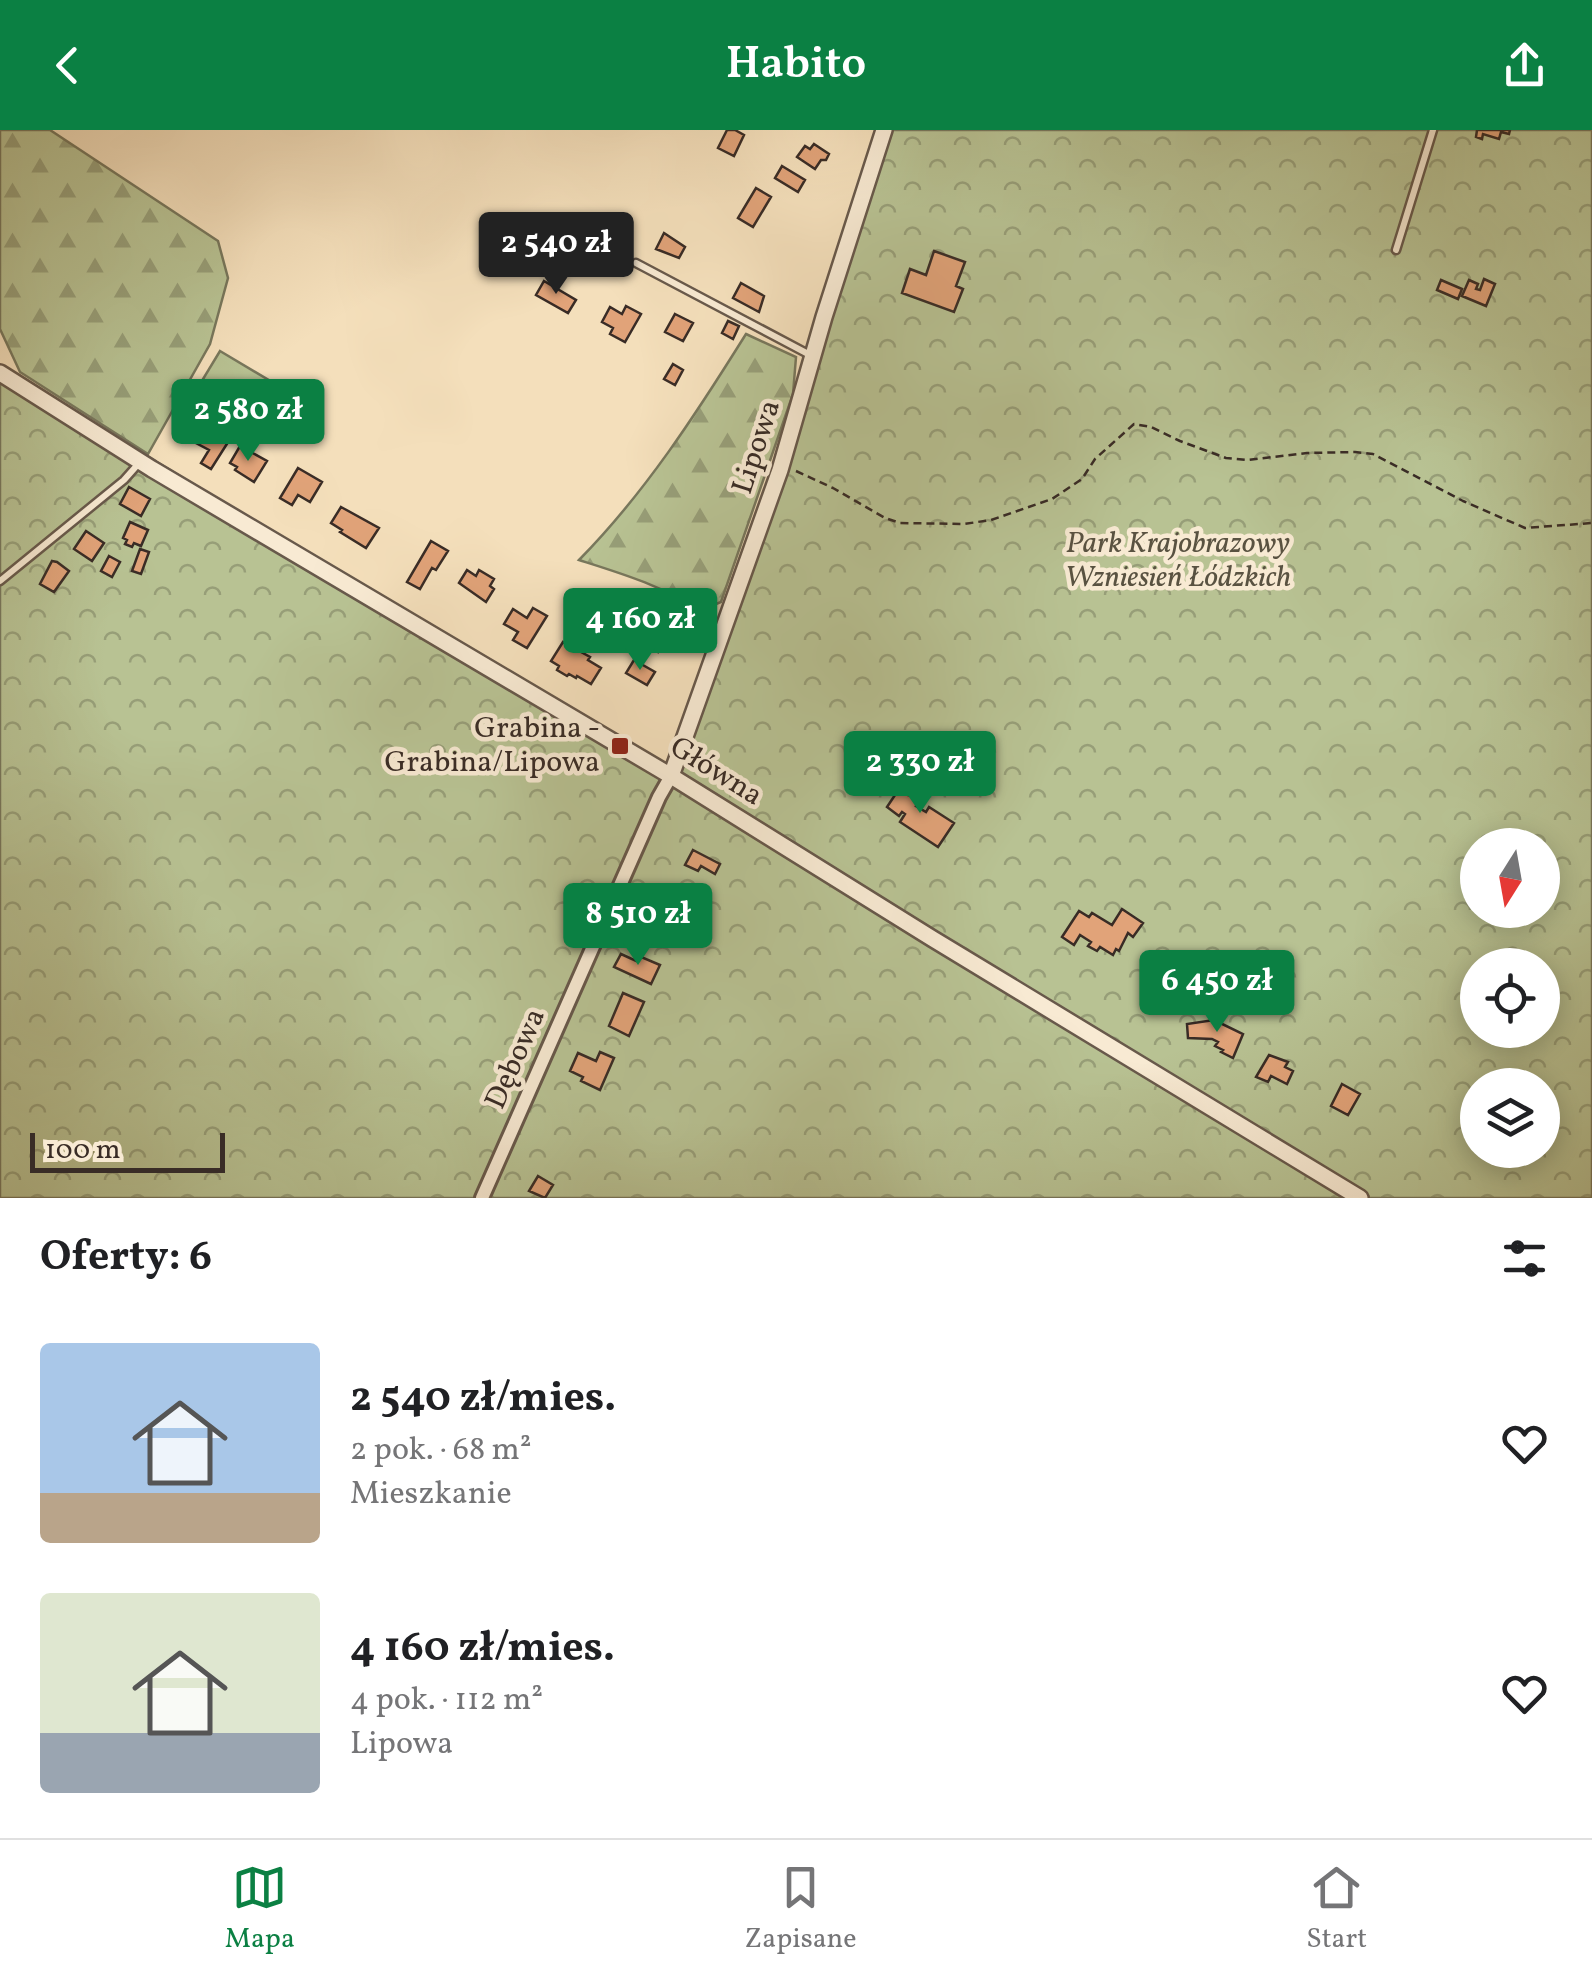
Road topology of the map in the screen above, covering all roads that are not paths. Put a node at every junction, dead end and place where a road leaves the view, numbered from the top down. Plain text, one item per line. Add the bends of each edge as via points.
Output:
1 (884, 130) edge
2 (1433, 130) edge
3 (1396, 250) dead end
4 (636, 262) dead end
5 (813, 356) junction
6 (0, 373) edge
7 (141, 462) junction
8 (0, 580) edge
9 (671, 776) junction
10 (482, 1198) edge
11 (1360, 1198) edge

1 - 5 street, Lipowa
2 - 3 lane
4 - 5 lane
5 - 9 street, Lipowa via 780,470
6 - 7 street, Główna
7 - 8 lane
7 - 9 street, Główna
9 - 10 street, Dębowa
9 - 11 street, Główna

